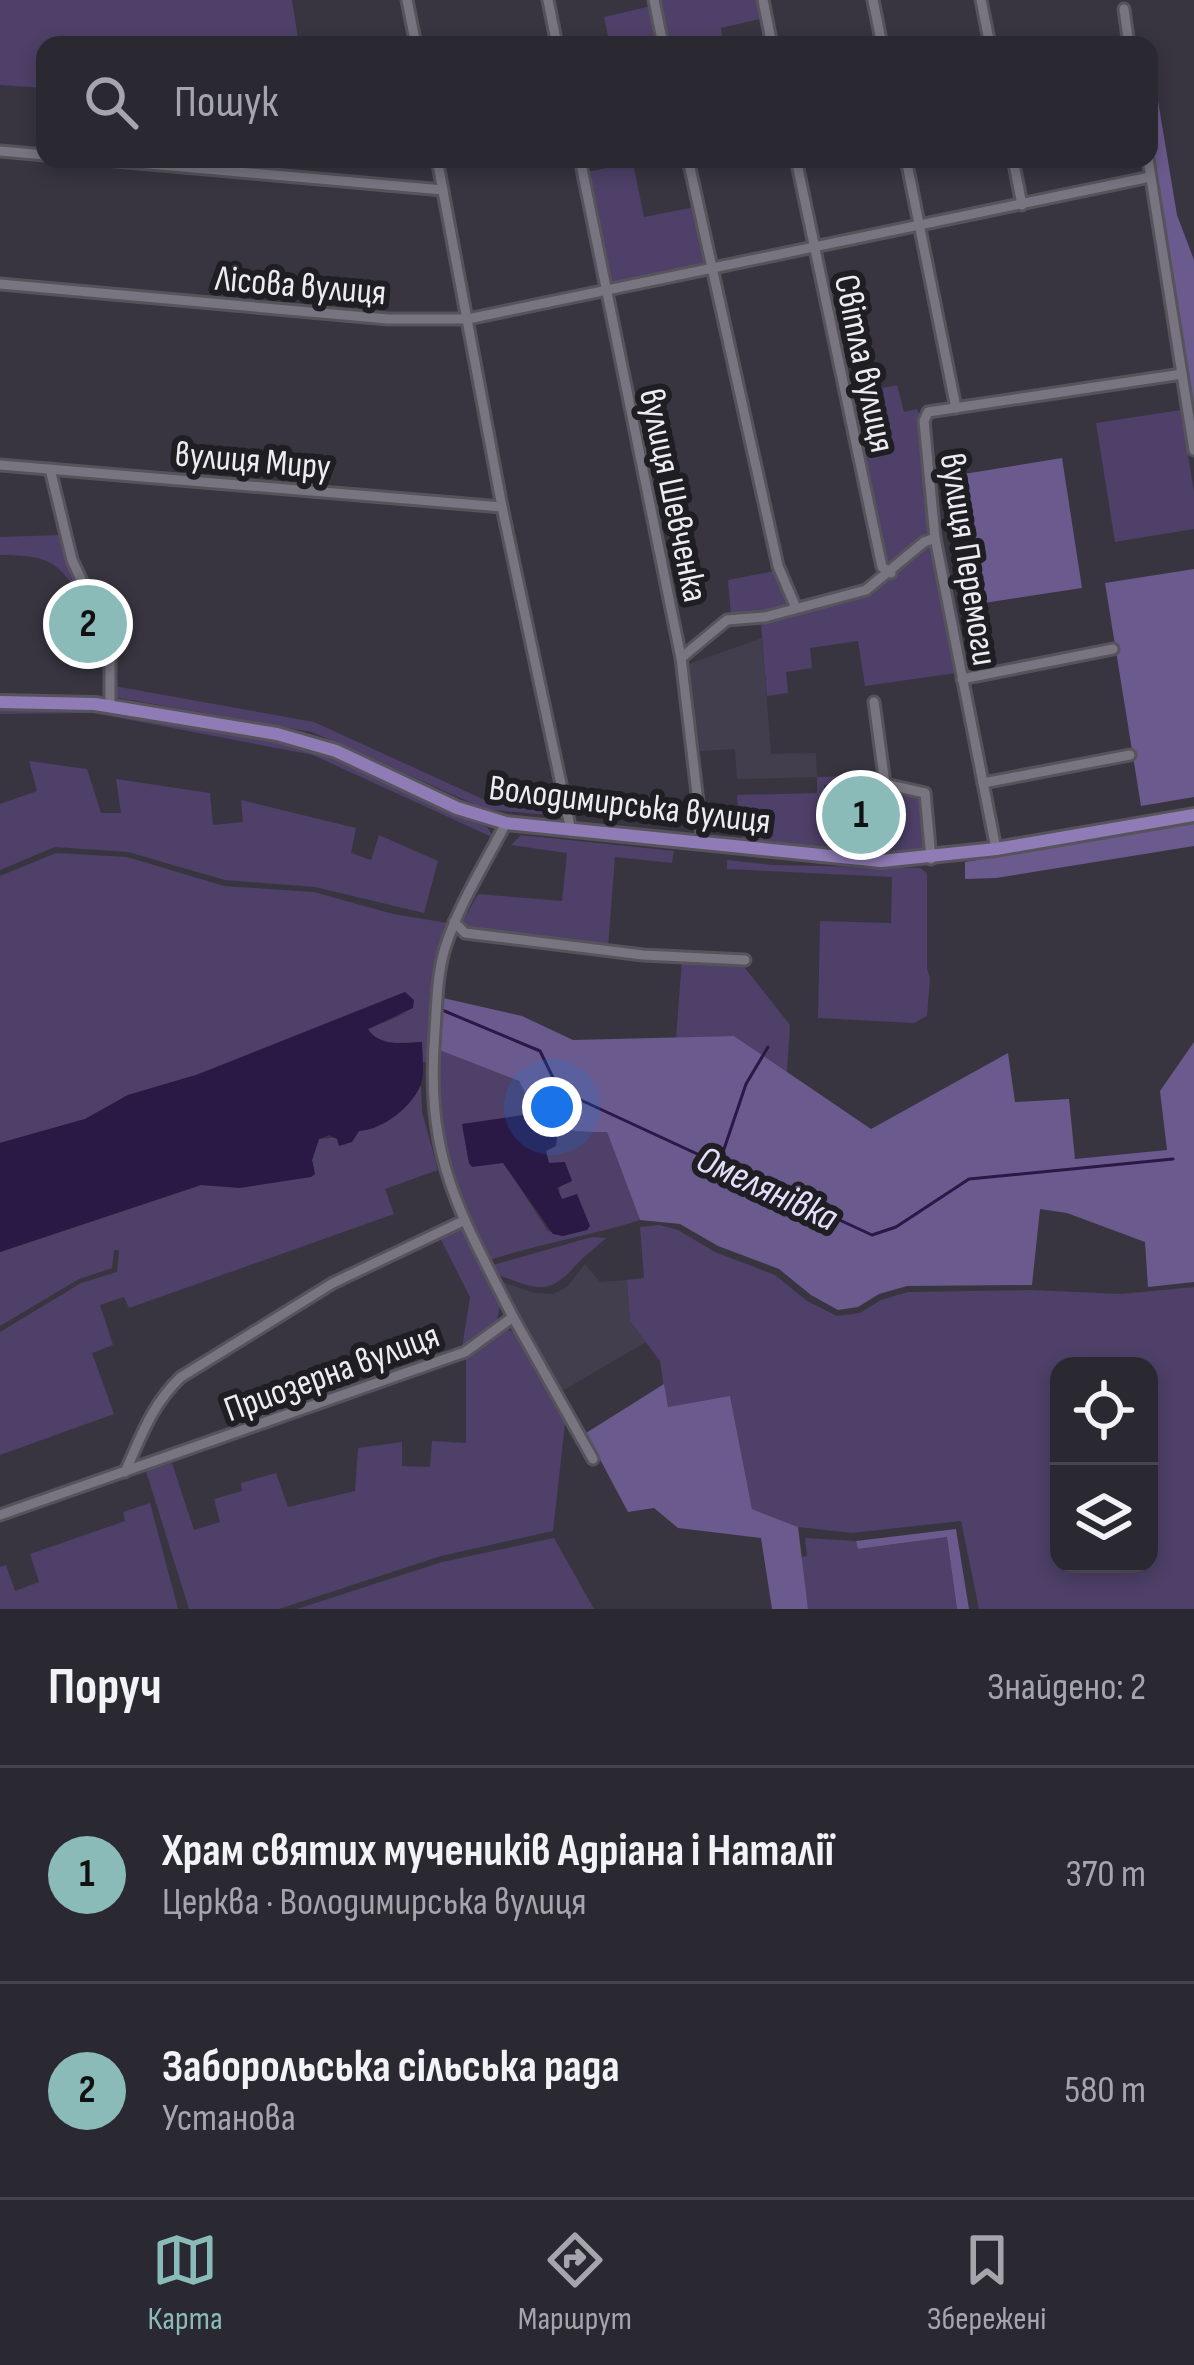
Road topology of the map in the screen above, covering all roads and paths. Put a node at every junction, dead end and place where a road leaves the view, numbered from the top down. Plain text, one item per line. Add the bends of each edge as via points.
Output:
1 (407, 0) edge
2 (548, 0) edge
3 (653, 0) edge
4 (763, 0) edge
5 (873, 0) edge
6 (980, 0) edge
7 (1124, 9) dead end
8 (414, 36) edge
9 (555, 36) edge
10 (661, 36) edge
11 (770, 36) edge
12 (880, 36) edge
13 (988, 36) edge
14 (1128, 36) edge
15 (0, 151) edge
16 (36, 154) edge
17 (195, 168) edge
18 (439, 168) edge
19 (582, 168) edge
20 (690, 168) edge
21 (798, 168) edge
22 (908, 168) edge
23 (1015, 168) edge
24 (1149, 168) edge
25 (1150, 178) junction
26 (443, 190) junction
27 (1022, 205) junction
28 (920, 226) junction
29 (814, 248) junction
30 (712, 268) junction
31 (0, 284) edge
32 (606, 290) junction
33 (467, 319) junction
34 (1182, 374) junction
35 (956, 408) junction
36 (1194, 450) edge
37 (0, 465) edge
38 (50, 469) junction
39 (502, 507) junction
40 (935, 538) junction
41 (891, 573) junction
42 (796, 608) junction
43 (1113, 649) dead end
44 (681, 658) junction
45 (962, 679) junction
46 (0, 702) edge
47 (874, 702) dead end
48 (110, 706) junction
49 (1130, 755) dead end
50 (983, 783) junction
51 (1194, 815) edge
52 (506, 824) junction
53 (571, 831) junction
54 (703, 845) junction
55 (996, 849) junction
56 (931, 859) junction
57 (454, 922) junction
58 (745, 961) dead end
59 (463, 1221) junction
60 (513, 1317) junction
61 (593, 1459) dead end
62 (125, 1472) junction
63 (0, 1515) edge

1 - 8 street
2 - 9 street
3 - 10 street
4 - 11 street
5 - 12 street
6 - 13 street
7 - 14 street
15 - 16 street
17 - 26 street
18 - 26 street
19 - 32 street, вулиця Шевченка
20 - 30 street
21 - 29 street, Світла вулиця
22 - 28 street, вулиця Перемоги
23 - 27 street
24 - 25 street
25 - 27 street, Лісова вулиця
25 - 34 street
26 - 33 street
27 - 28 street, Лісова вулиця
28 - 29 street, Лісова вулиця
28 - 35 street, вулиця Перемоги
29 - 30 street, Лісова вулиця
29 - 41 street, Світла вулиця via 882,567
30 - 32 street, Лісова вулиця
30 - 42 street via 778,566
31 - 33 street, Лісова вулиця via 388,320
32 - 33 street, Лісова вулиця
32 - 44 street, вулиця Шевченка
33 - 39 street
34 - 35 street
34 - 36 street
35 - 40 street, вулиця Перемоги via 928,412 924,421
37 - 38 street, вулиця Миру
38 - 39 street, вулиця Миру
38 - 48 street via 72,560 110,643
39 - 53 street
40 - 41 street
40 - 45 street, вулиця Перемоги
41 - 42 street via 866,590
42 - 44 street via 727,620
43 - 45 street
44 - 54 street, вулиця Шевченка
45 - 50 street, вулиця Перемоги
46 - 48 main road, Володимирська вулиця
47 - 56 street via 885,784 925,793
48 - 52 main road, Володимирська вулиця via 320,745
49 - 50 street
50 - 55 street, вулиця Перемоги
51 - 55 main road, Володимирська вулиця
52 - 53 main road, Володимирська вулиця
52 - 57 street
53 - 54 main road, Володимирська вулиця
54 - 56 main road, Володимирська вулиця
55 - 56 main road, Володимирська вулиця
57 - 58 street via 466,932 643,956
57 - 59 street via 439,978 433,1117
59 - 60 street
59 - 62 street, Приозерна вулиця via 333,1283 181,1377 151,1412
60 - 61 street
60 - 62 street, Приозерна вулиця via 464,1352
62 - 63 street, Приозерна вулиця

